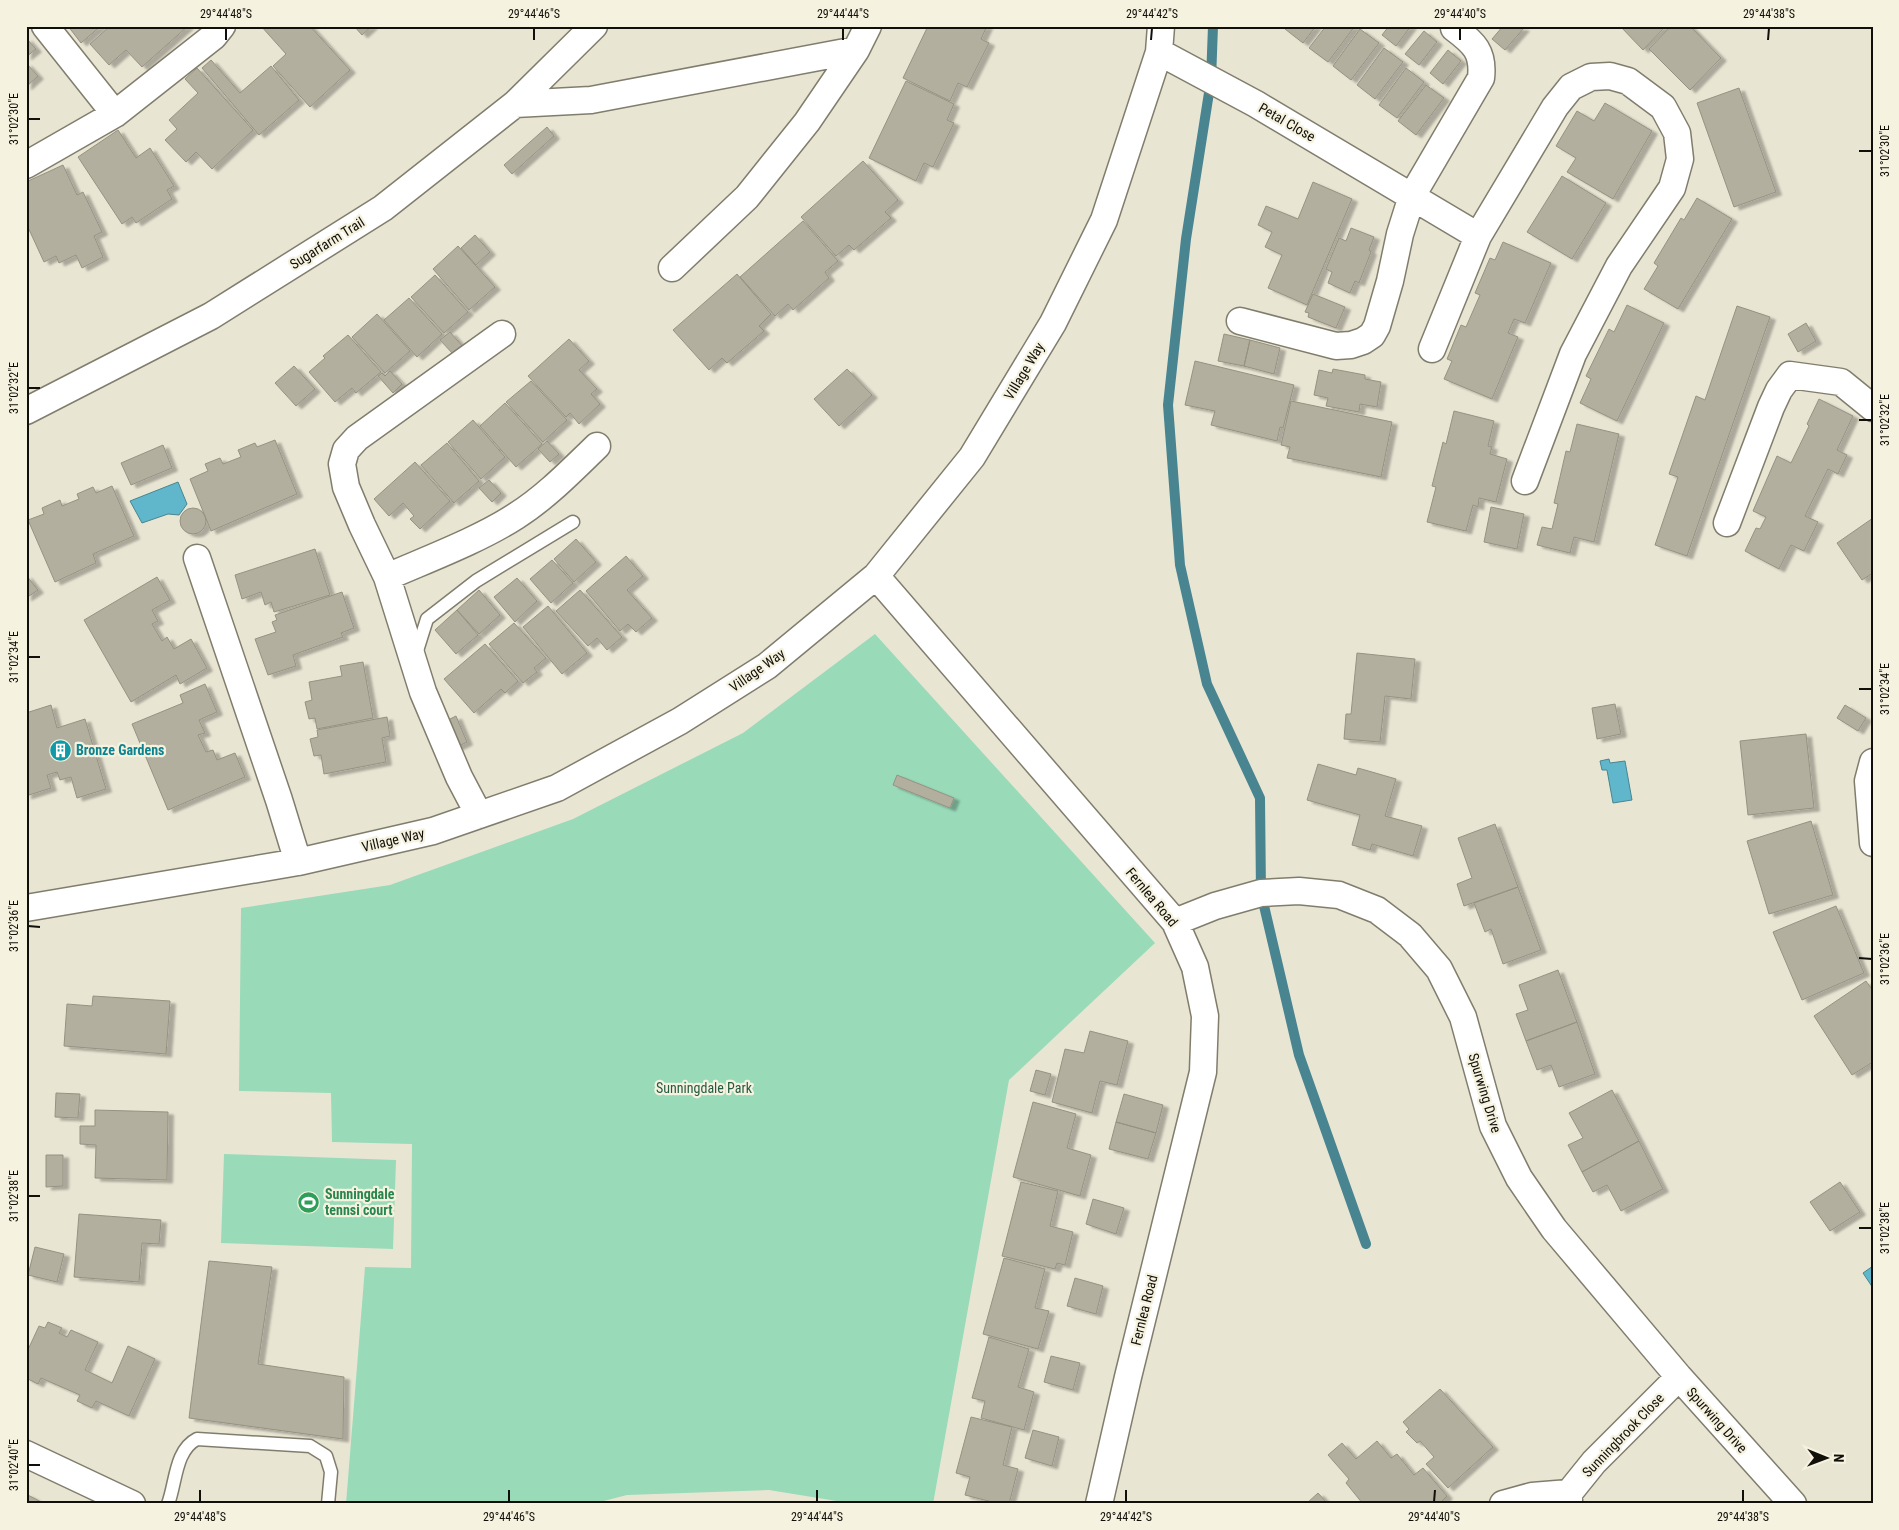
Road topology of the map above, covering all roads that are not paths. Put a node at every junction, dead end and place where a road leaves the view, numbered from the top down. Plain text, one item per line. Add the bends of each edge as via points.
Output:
1 (45, 26) edge
2 (222, 26) edge
3 (594, 26) edge
4 (868, 26) edge
5 (1161, 26) edge
6 (1457, 26) edge
7 (856, 50) junction
8 (1159, 52) junction
9 (515, 104) junction
10 (115, 114) junction
11 (26, 165) edge
12 (1412, 196) junction
13 (1478, 236) junction
14 (672, 268) dead end
15 (1240, 321) dead end
16 (502, 334) dead end
17 (1432, 349) dead end
18 (1873, 408) edge
19 (26, 411) edge
20 (597, 446) dead end
21 (1525, 481) dead end
22 (572, 522) dead end
23 (1727, 522) dead end
24 (197, 558) dead end
25 (876, 576) junction
26 (387, 577) junction
27 (414, 661) junction
28 (1873, 762) edge
29 (478, 815) junction
30 (1873, 843) edge
31 (298, 862) junction
32 (26, 908) edge
33 (1175, 922) junction
34 (1679, 1377) junction
35 (26, 1454) edge
36 (1569, 1499) edge
37 (132, 1504) edge
38 (168, 1504) edge
39 (328, 1504) edge
40 (1100, 1504) edge
41 (1503, 1504) edge
42 (1793, 1504) edge

1 - 10 street
2 - 10 street via 214,36
3 - 9 street, Sugarfarm Trail
4 - 7 street
5 - 8 street, Village Way
6 - 12 street via 1454,28 1471,40 1479,52 1480,78
7 - 9 street via 591,100
7 - 14 street via 807,122 747,197
8 - 12 street, Petal Close via 1256,104
8 - 25 street, Village Way via 1104,220 1052,323 972,456
9 - 19 street, Sugarfarm Trail via 382,208 211,316
10 - 11 street
12 - 13 street, Petal Close
12 - 15 street via 1372,335 1352,345 1336,346
13 - 17 street
13 - 21 street via 1555,107 1572,87 1590,77 1610,76 1628,81 1663,107 1677,133 1679,150 1680,159 1672,188 1620,266 1574,354
16 - 26 street via 357,438 346,450 342,464 346,487
18 - 23 street via 1841,382 1790,375 1771,407
20 - 26 street via 553,488 515,517
22 - 27 lane via 476,581 427,619
24 - 31 street
25 - 29 street, Village Way via 767,666 680,721 557,788
25 - 33 street, Fernlea Road
26 - 27 street
27 - 29 street via 442,738
28 - 30 street via 1868,781
29 - 31 street, Village Way via 433,830
31 - 32 street, Village Way
33 - 34 street, Spurwing Drive via 1214,906 1261,893 1299,891 1339,895 1377,910 1410,935 1440,969 1462,1017 1493,1126 1519,1178 1554,1229
33 - 40 street, Fernlea Road via 1195,967 1205,1016 1203,1072
34 - 36 street, Sunningbrook Close via 1594,1462
34 - 42 street, Spurwing Drive
35 - 37 street
36 - 41 street, Sunningbrook Close via 1532,1496
38 - 39 lane via 183,1450 197,1438 310,1446 326,1456 331,1472

